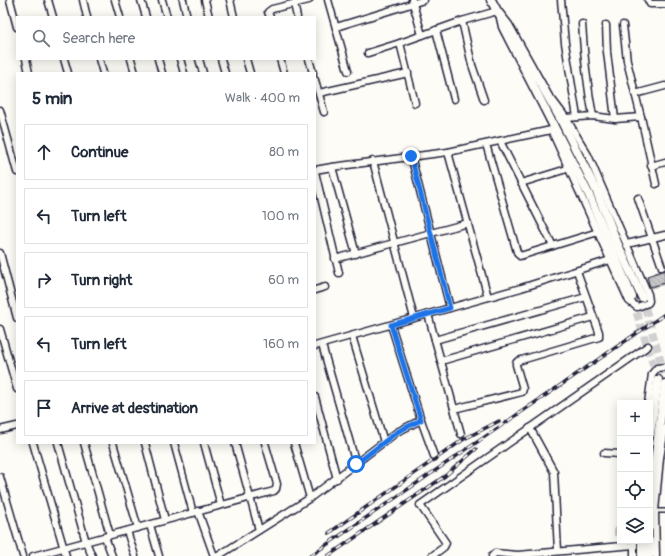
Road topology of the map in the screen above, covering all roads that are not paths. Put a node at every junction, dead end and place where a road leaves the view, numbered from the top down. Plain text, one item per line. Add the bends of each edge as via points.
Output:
1 (10, 0) edge
2 (48, 0) edge
3 (83, 0) edge
4 (115, 0) edge
5 (141, 0) edge
6 (162, 0) edge
7 (183, 0) edge
8 (205, 0) edge
9 (230, 0) edge
10 (309, 0) edge
11 (328, 0) edge
12 (424, 0) edge
13 (491, 0) edge
14 (561, 0) edge
15 (648, 0) edge
16 (412, 2) edge
17 (294, 4) junction
18 (665, 4) edge
19 (499, 13) junction
20 (53, 16) edge
21 (88, 16) edge
22 (120, 16) edge
23 (146, 16) edge
24 (167, 16) edge
25 (187, 16) edge
26 (209, 16) edge
27 (234, 16) edge
28 (270, 16) edge
29 (298, 16) edge
30 (462, 22) junction
31 (16, 23) edge
32 (582, 24) dead end
33 (623, 25) dead end
34 (336, 26) junction
35 (606, 26) dead end
36 (436, 30) junction
37 (422, 35) junction
38 (400, 44) junction
39 (368, 53) dead end
40 (26, 60) edge
41 (64, 60) edge
42 (99, 60) edge
43 (131, 60) edge
44 (158, 60) edge
45 (180, 60) edge
46 (199, 60) edge
47 (221, 60) edge
48 (246, 60) edge
49 (280, 60) edge
50 (309, 60) edge
51 (348, 71) dead end
52 (29, 72) edge
53 (68, 72) edge
54 (103, 72) edge
55 (135, 72) edge
56 (162, 72) edge
57 (184, 72) edge
58 (203, 72) edge
59 (225, 72) edge
60 (250, 72) edge
61 (284, 72) edge
62 (313, 72) edge
63 (408, 73) junction
64 (530, 79) junction
65 (316, 83) edge
66 (665, 86) edge
67 (319, 93) junction
68 (546, 93) junction
69 (635, 94) junction
70 (454, 99) dead end
71 (484, 100) dead end
72 (415, 103) dead end
73 (0, 110) edge
74 (324, 112) dead end
75 (593, 116) junction
76 (577, 117) junction
77 (641, 117) junction
78 (566, 118) junction
79 (616, 118) junction
80 (551, 130) junction
81 (500, 141) junction
82 (486, 144) junction
83 (448, 152) junction
84 (411, 156) junction
85 (373, 162) junction
86 (665, 162) edge
87 (651, 166) junction
88 (332, 167) junction
89 (16, 168) edge
90 (570, 168) junction
91 (316, 171) edge
92 (316, 175) edge
93 (521, 183) junction
94 (656, 184) dead end
95 (638, 198) dead end
96 (468, 223) junction
97 (431, 232) junction
98 (598, 232) junction
99 (665, 235) edge
100 (651, 238) junction
101 (394, 243) junction
102 (627, 244) junction
103 (553, 246) junction
104 (0, 253) edge
105 (356, 254) junction
106 (335, 259) junction
107 (610, 260) junction
108 (662, 267) dead end
109 (576, 271) junction
110 (339, 273) dead end
111 (325, 287) dead end
112 (316, 290) edge
113 (488, 297) junction
114 (586, 297) junction
115 (632, 297) tunnel mouth
116 (642, 297) tunnel mouth
117 (450, 308) junction
118 (16, 314) edge
119 (428, 314) junction
120 (593, 317) junction
121 (414, 318) junction
122 (391, 325) junction
123 (0, 329) edge
124 (352, 336) junction
125 (435, 340) junction
126 (318, 346) edge
127 (648, 346) dead end
128 (441, 361) junction
129 (665, 367) edge
130 (661, 382) edge
131 (16, 385) edge
132 (648, 400) edge
133 (316, 401) edge
134 (454, 409) junction
135 (421, 420) junction
136 (653, 420) edge
137 (16, 426) edge
138 (530, 428) junction
139 (665, 428) edge
140 (0, 430) edge
141 (461, 434) dead end
142 (384, 442) junction
143 (33, 444) edge
144 (58, 444) edge
145 (84, 444) edge
146 (113, 444) edge
147 (145, 444) edge
148 (174, 444) edge
149 (204, 444) edge
150 (235, 444) edge
151 (265, 444) edge
152 (294, 444) edge
153 (604, 453) dead end
154 (617, 454) edge
155 (434, 456) dead end
156 (356, 464) junction
157 (0, 477) edge
158 (337, 479) junction
159 (250, 498) junction
160 (310, 498) junction
161 (221, 505) junction
162 (651, 508) edge
163 (655, 511) junction
164 (665, 511) edge
165 (196, 512) junction
166 (165, 520) junction
167 (150, 524) junction
168 (138, 528) junction
169 (259, 530) junction
170 (127, 531) junction
171 (107, 536) junction
172 (86, 542) junction
173 (624, 544) edge
174 (634, 544) edge
175 (642, 544) edge
176 (649, 544) edge
177 (63, 548) junction
178 (558, 551) junction
179 (23, 556) edge
180 (33, 556) edge
181 (66, 556) edge
182 (92, 556) edge
183 (112, 556) edge
184 (135, 556) edge
185 (159, 556) edge
186 (214, 556) edge
187 (218, 556) edge
188 (432, 556) edge
189 (492, 556) edge
190 (634, 556) edge
191 (642, 556) edge
192 (649, 556) edge
193 (656, 556) edge

1 - 31 street
2 - 20 street
3 - 21 street
4 - 22 street
5 - 23 street
6 - 24 street
7 - 25 street
8 - 26 street
9 - 27 street
10 - 17 street
11 - 34 street
12 - 16 street
13 - 19 street
14 - 76 street
15 - 18 street via 650,4
16 - 34 street
16 - 37 street
17 - 28 street via 270,10
17 - 29 street
19 - 30 street
19 - 64 street via 503,27
19 - 68 street
30 - 36 street
30 - 71 street
32 - 75 street
33 - 69 street
34 - 51 street
35 - 79 street
36 - 37 street
36 - 70 street
37 - 38 street
38 - 39 street
38 - 63 street
40 - 52 street
41 - 53 street
42 - 54 street
43 - 55 street
44 - 56 street
45 - 57 street
46 - 58 street
47 - 59 street
48 - 60 street
49 - 61 street
50 - 62 street
63 - 67 street
63 - 72 street
64 - 80 street via 533,94
64 - 115 street via 589,194
65 - 67 street
66 - 69 street
67 - 74 street
68 - 78 street
68 - 116 street via 597,192
69 - 77 street
73 - 89 street
75 - 76 street
75 - 79 street
76 - 78 street
77 - 79 street
77 - 87 street
78 - 102 street via 588,155
80 - 81 street
80 - 90 street
81 - 82 street
81 - 93 street
82 - 83 street
82 - 103 street via 518,255 522,257
83 - 84 street
83 - 96 street
84 - 85 street
84 - 97 street
85 - 88 street
85 - 101 street
86 - 87 street
87 - 94 street
88 - 91 street
88 - 105 street
90 - 93 street
90 - 98 street
92 - 106 street
93 - 103 street
95 - 100 street
96 - 97 street
96 - 113 street
97 - 101 street
97 - 117 street
98 - 103 street
98 - 107 street
99 - 100 street
100 - 102 street
100 - 108 street
101 - 105 street
101 - 121 street
102 - 107 street via 648,294 648,303 639,307 632,304
104 - 118 street
105 - 106 street
106 - 110 street
107 - 109 street
109 - 113 street
109 - 114 street
111 - 112 street
113 - 117 street
114 - 120 street
114 - 125 street
117 - 119 street
119 - 121 street
119 - 125 street
120 - 128 street
120 - 134 street via 599,335 597,338 516,362 522,392
121 - 122 street
122 - 124 street
122 - 135 street
123 - 131 street
124 - 126 street
124 - 142 street
125 - 128 street
126 - 156 street
127 - 138 street
128 - 134 street
129 - 132 street via 657,368 652,374
130 - 136 street
130 - 162 street
133 - 158 street
134 - 141 street
135 - 142 street via 400,430
135 - 155 street
137 - 140 street
138 - 178 street via 554,472
138 - 188 street via 420,505 446,543
139 - 163 street
142 - 156 street
143 - 177 street
144 - 172 street
145 - 171 street
146 - 168 street
147 - 166 street
148 - 165 street
149 - 161 street
150 - 159 street
151 - 159 street via 277,487 274,491
152 - 160 street
153 - 154 street
156 - 158 street
157 - 179 street
158 - 160 street
159 - 161 street
159 - 169 street
160 - 169 street
161 - 165 street
163 - 164 lane
163 - 193 street
165 - 166 street
165 - 186 street
166 - 167 street
167 - 168 street
167 - 185 street
168 - 170 street
169 - 187 street
170 - 171 street
170 - 184 street
171 - 172 street
171 - 183 street
172 - 177 street
172 - 182 street
173 - 178 street
174 - 190 street
175 - 191 street
176 - 192 street
177 - 180 street
177 - 181 street
178 - 189 street via 518,555 495,553

